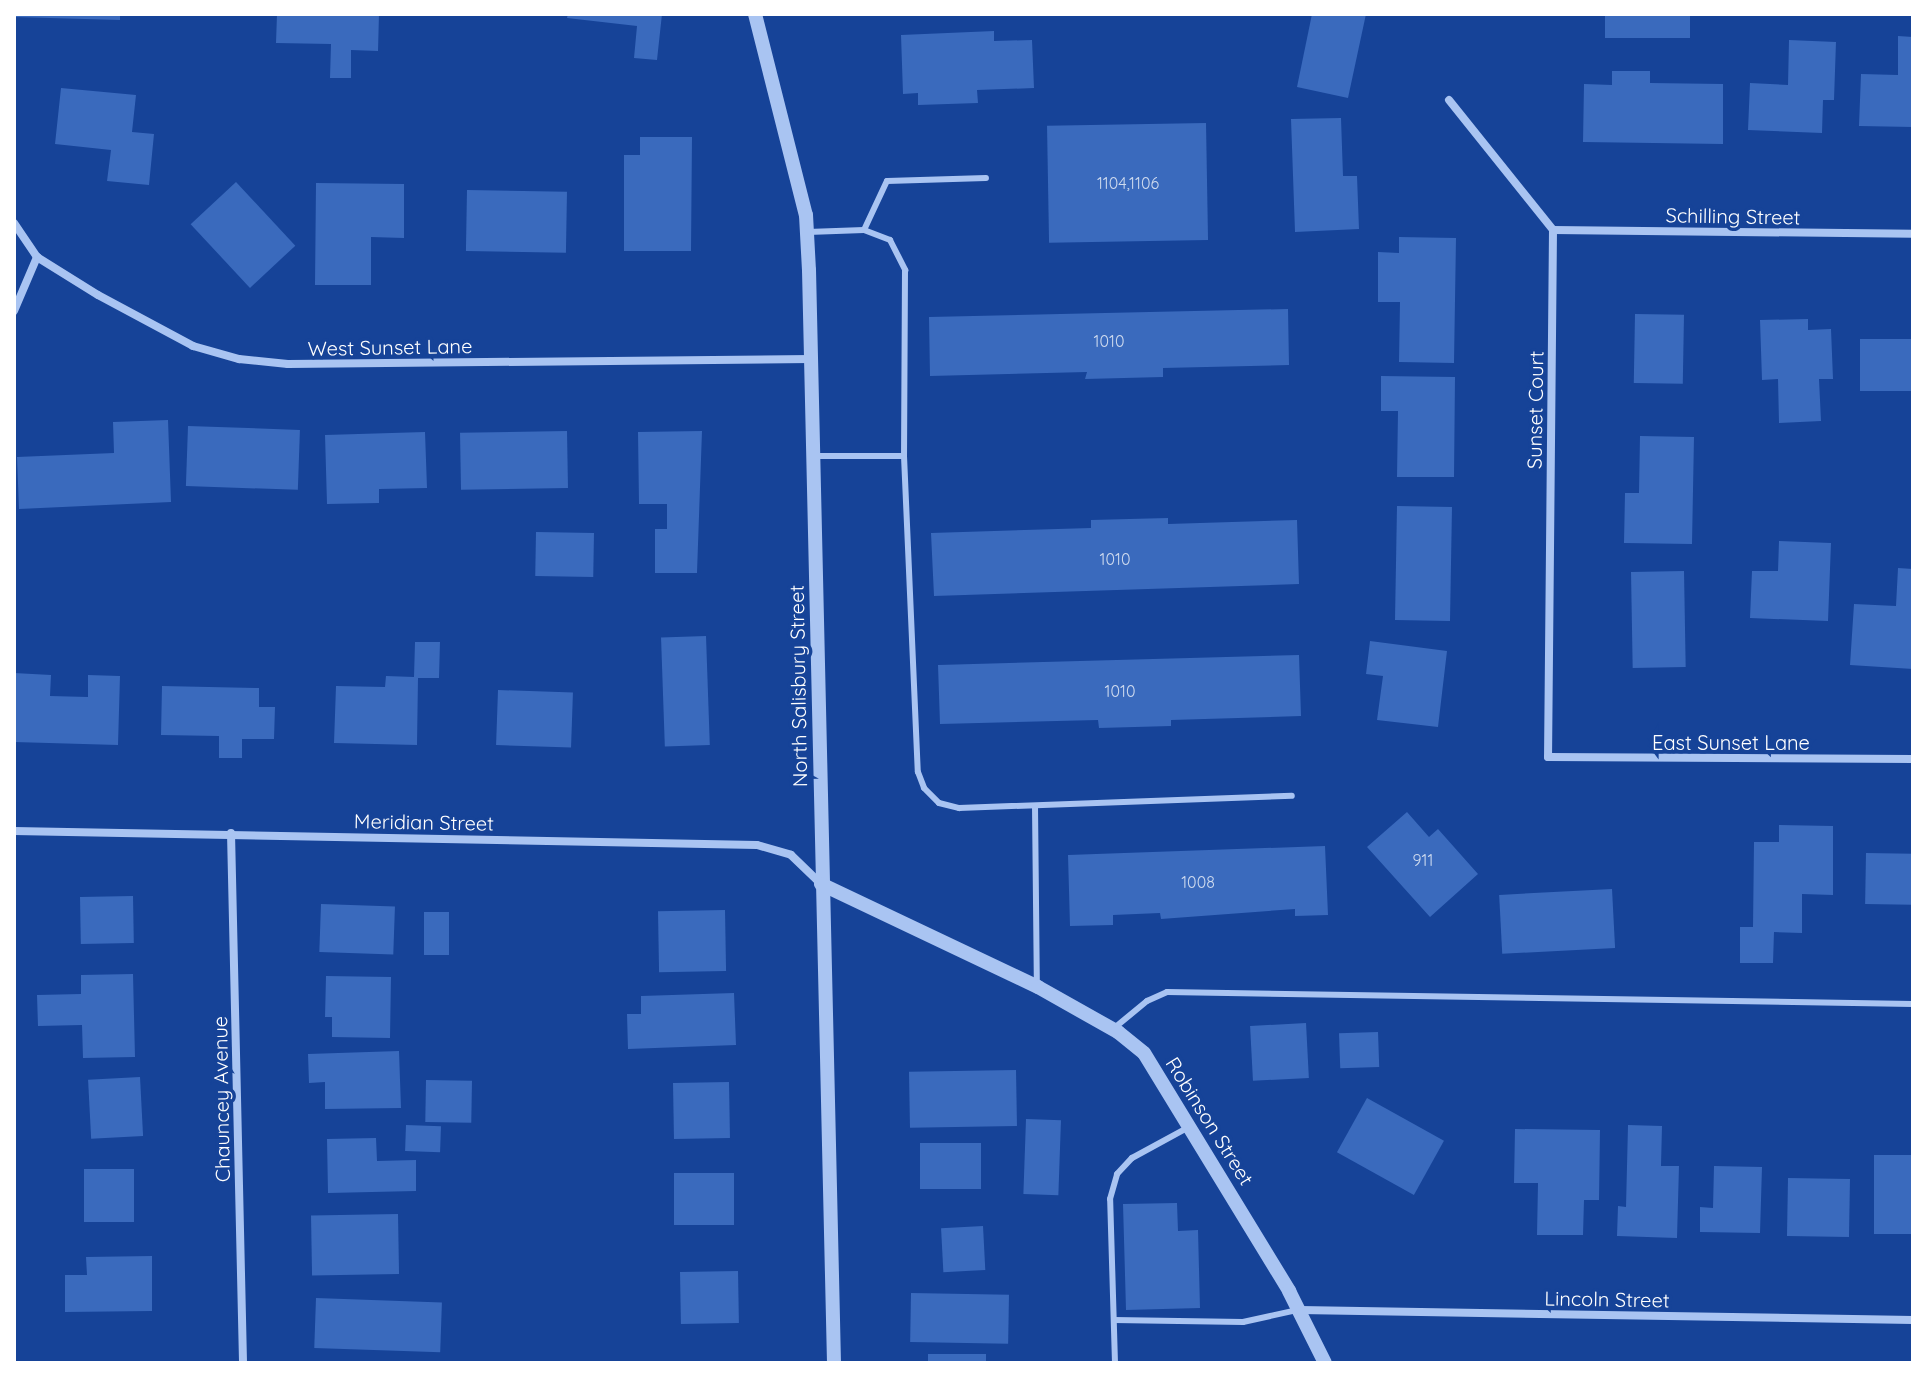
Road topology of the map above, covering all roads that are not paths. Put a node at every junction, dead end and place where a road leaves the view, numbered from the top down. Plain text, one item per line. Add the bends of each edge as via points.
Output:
1 (755, 14) edge
2 (1449, 100) dead end
3 (986, 178) dead end
4 (14, 223) edge
5 (864, 230) junction
6 (1553, 230) junction
7 (807, 232) junction
8 (1913, 234) edge
9 (37, 257) junction
10 (14, 311) edge
11 (811, 359) junction
12 (815, 456) junction
13 (904, 456) junction
14 (1548, 757) joint
15 (1913, 759) edge
16 (1292, 796) dead end
17 (1035, 806) junction
18 (14, 831) edge
19 (231, 833) junction
20 (821, 884) junction
21 (1038, 987) junction
22 (1913, 1004) edge
23 (1113, 1029) junction
24 (1191, 1126) junction
25 (1300, 1310) junction
26 (1114, 1320) junction
27 (1913, 1320) edge
28 (243, 1363) edge
29 (834, 1363) edge
30 (1115, 1363) edge
31 (1325, 1363) edge

1 - 7 street, North Salisbury Street
2 - 6 street
3 - 5 lane via 887,181
4 - 9 street, West Sunset Lane
5 - 7 lane
5 - 13 lane via 890,240 905,270
6 - 8 street, Schilling Street
6 - 14 street, Sunset Court
7 - 11 street, North Salisbury Street
9 - 10 street
9 - 11 street, West Sunset Lane via 193,346 239,359 288,364
11 - 12 street, North Salisbury Street
12 - 13 lane
12 - 20 street, North Salisbury Street
13 - 17 lane via 918,772 924,788 939,803 959,808
14 - 15 street, East Sunset Lane
16 - 17 lane
17 - 21 lane
18 - 19 street, Meridian Street
19 - 20 street, Meridian Street via 757,845 791,855
19 - 28 street, Chauncey Avenue
20 - 21 street, Robinson Street
20 - 29 street, North Salisbury Street
21 - 23 street, Robinson Street
22 - 23 lane via 1167,992
23 - 24 street, Robinson Street via 1144,1053
24 - 25 street, Robinson Street
24 - 26 lane via 1132,1158 1117,1174 1110,1199
25 - 26 lane via 1243,1322
25 - 27 street, Lincoln Street
25 - 31 street, Robinson Street
26 - 30 lane

